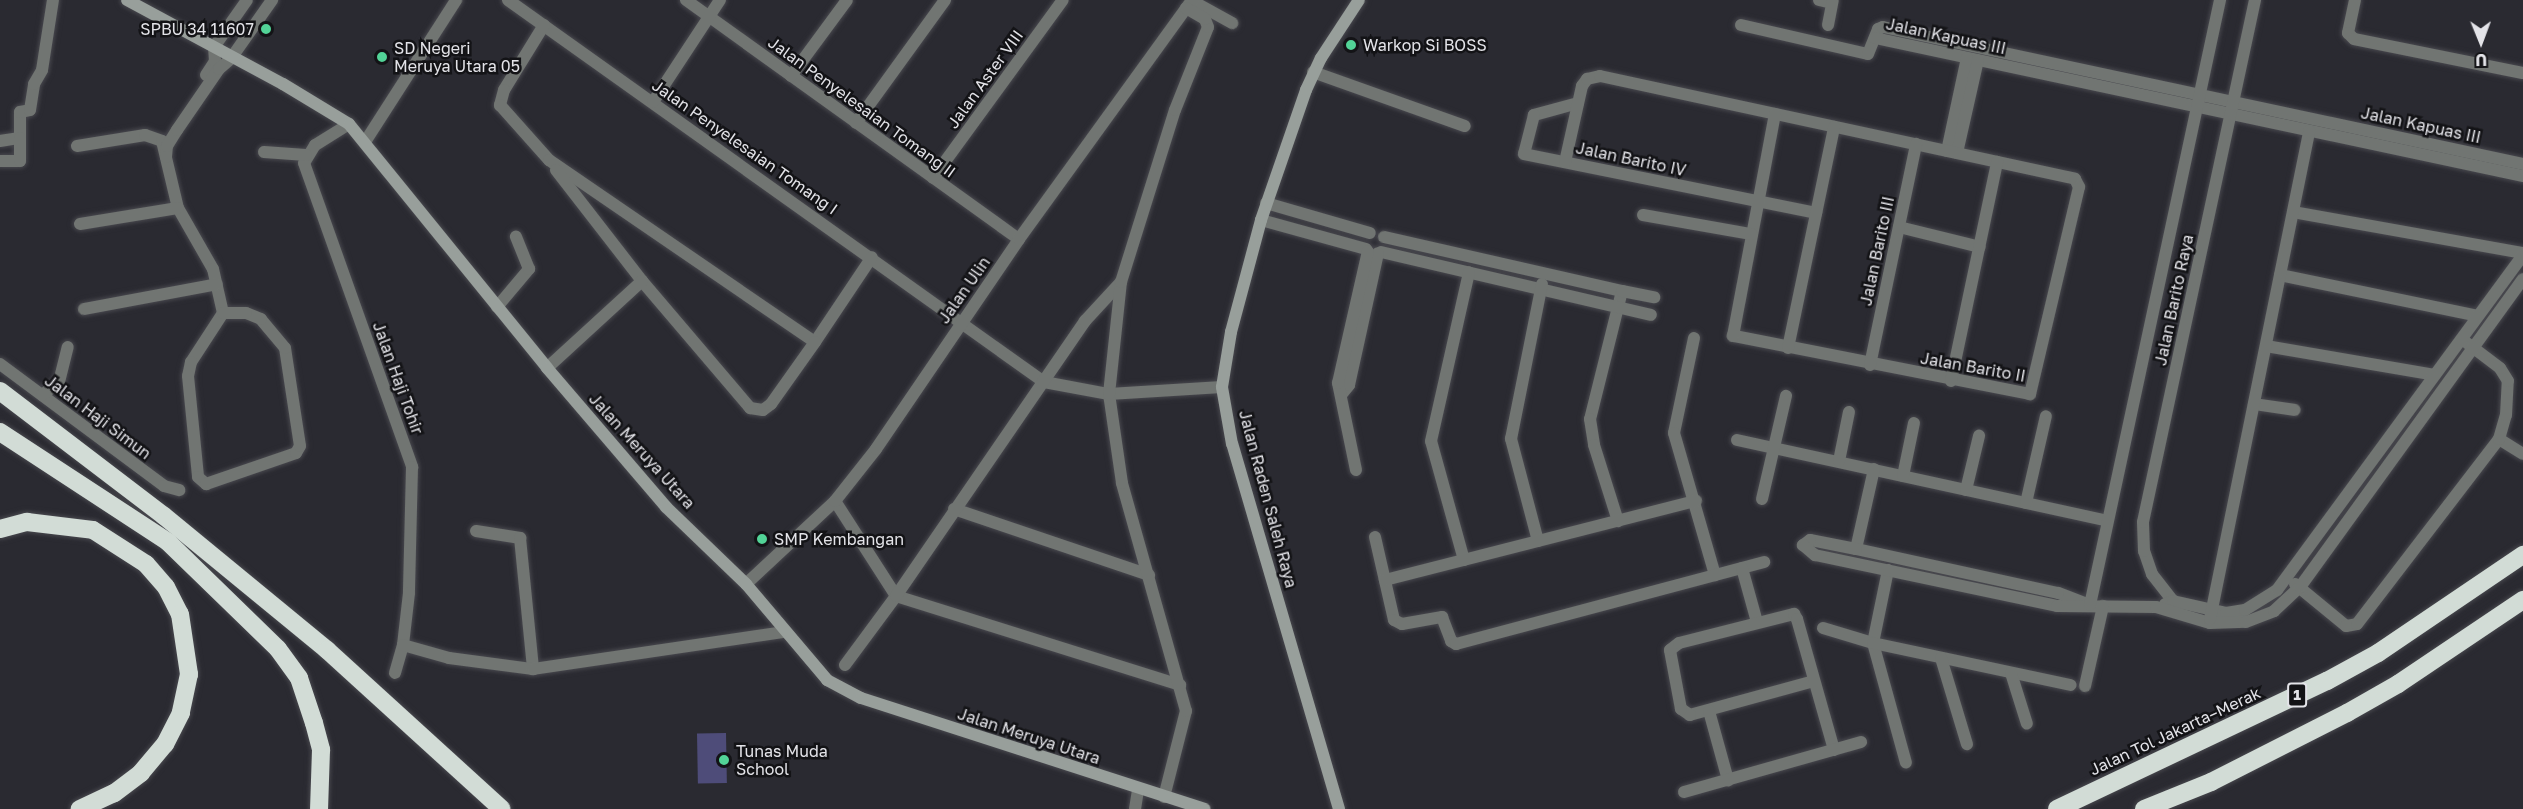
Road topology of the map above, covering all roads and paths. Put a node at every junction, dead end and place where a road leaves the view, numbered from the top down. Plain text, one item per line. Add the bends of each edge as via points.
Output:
1 (53, 0) edge
2 (247, 0) edge
3 (272, 0) edge
4 (456, 0) edge
5 (508, 0) edge
6 (686, 0) edge
7 (720, 0) edge
8 (847, 0) edge
9 (945, 0) edge
10 (1063, 0) edge
11 (1359, 0) edge
12 (1819, 0) edge
13 (2220, 0) edge
14 (2255, 0) edge
15 (2355, 0) edge
16 (134, 2) edge
17 (1832, 2) edge
18 (1190, 3) edge
19 (708, 16) junction
20 (1232, 23) dead end
21 (544, 25) junction
22 (1741, 25) dead end
23 (1828, 25) dead end
24 (1875, 38) junction
25 (213, 47) junction
26 (233, 57) junction
27 (1973, 59) junction
28 (214, 62) junction
29 (1313, 72) junction
30 (2523, 73) edge
31 (791, 76) junction
32 (2201, 95) junction
33 (653, 102) junction
34 (1578, 103) junction
35 (2198, 108) junction
36 (2233, 108) junction
37 (1775, 114) junction
38 (856, 123) junction
39 (349, 124) junction
40 (1465, 126) dead end
41 (1834, 127) junction
42 (2309, 131) junction
43 (20, 138) junction
44 (0, 141) edge
45 (162, 141) junction
46 (365, 142) junction
47 (1916, 144) junction
48 (2404, 145) junction
49 (77, 146) dead end
50 (264, 152) dead end
51 (1952, 152) junction
52 (306, 155) junction
53 (549, 160) junction
54 (0, 161) edge
55 (1565, 162) junction
56 (1997, 162) junction
57 (2523, 164) edge
58 (2523, 176) edge
59 (933, 178) junction
60 (1758, 202) junction
61 (1266, 203) junction
62 (183, 212) junction
63 (2293, 212) junction
64 (1816, 213) junction
65 (1643, 215) dead end
66 (1261, 220) junction
67 (80, 224) dead end
68 (1899, 227) junction
69 (1370, 233) junction
70 (1751, 234) junction
71 (516, 237) dead end
72 (1384, 237) junction
73 (1019, 239) junction
74 (1980, 247) junction
75 (1373, 251) junction
76 (2523, 254) edge
77 (872, 257) junction
78 (1468, 272) junction
79 (1544, 274) junction
80 (2280, 275) junction
81 (2523, 279) edge
82 (642, 281) junction
83 (1121, 282) junction
84 (217, 284) junction
85 (1540, 289) junction
86 (1623, 291) junction
87 (1654, 297) dead end
88 (497, 307) junction
89 (1618, 308) junction
90 (84, 309) dead end
91 (223, 313) junction
92 (1651, 315) dead end
93 (2478, 316) junction
94 (961, 322) junction
95 (1694, 338) dead end
96 (2461, 339) junction
97 (815, 342) junction
98 (2266, 346) junction
99 (68, 347) dead end
100 (2474, 347) junction
101 (1788, 348) junction
102 (0, 364) edge
103 (1870, 365) junction
104 (547, 368) junction
105 (2434, 375) junction
106 (1951, 381) junction
107 (1044, 382) junction
108 (1222, 387) junction
109 (0, 391) edge
110 (1109, 394) junction
111 (42, 395) junction
112 (1786, 396) dead end
113 (2254, 404) junction
114 (2295, 410) dead end
115 (1849, 412) dead end
116 (2046, 416) dead end
117 (1914, 423) dead end
118 (0, 432) edge
119 (1979, 436) dead end
120 (2499, 438) junction
121 (1737, 440) dead end
122 (1774, 447) junction
123 (2392, 447) junction
124 (2523, 454) edge
125 (1839, 461) junction
126 (1874, 469) junction
127 (1356, 470) dead end
128 (1903, 476) junction
129 (179, 490) dead end
130 (1966, 490) junction
131 (1762, 499) dead end
132 (835, 501) junction
133 (1696, 501) junction
134 (2026, 503) junction
135 (954, 509) junction
136 (1618, 521) junction
137 (2107, 521) junction
138 (0, 529) edge
139 (476, 531) dead end
140 (1375, 537) dead end
141 (1538, 541) junction
142 (1856, 549) junction
143 (2523, 555) edge
144 (1464, 560) junction
145 (1764, 562) dead end
146 (1742, 568) junction
147 (1888, 570) junction
148 (1149, 575) junction
149 (1715, 575) junction
150 (1987, 578) junction
151 (1384, 580) junction
152 (2286, 580) junction
153 (746, 584) junction
154 (2300, 587) junction
155 (1985, 591) junction
156 (896, 596) junction
157 (2523, 600) edge
158 (2173, 602) junction
159 (2097, 605) junction
160 (2154, 607) junction
161 (2211, 617) junction
162 (1757, 622) junction
163 (1823, 628) dead end
164 (785, 632) junction
165 (1873, 643) junction
166 (403, 645) junction
167 (1941, 658) junction
168 (845, 665) dead end
169 (532, 669) junction
170 (395, 673) dead end
171 (2011, 673) junction
172 (1814, 681) junction
173 (1180, 685) junction
174 (2071, 685) dead end
175 (2085, 686) dead end
176 (1709, 711) junction
177 (2027, 724) dead end
178 (1861, 742) dead end
179 (1967, 744) dead end
180 (1834, 750) junction
181 (1906, 763) dead end
182 (1728, 780) junction
183 (1138, 790) junction
184 (1684, 792) dead end
185 (1164, 797) junction
186 (80, 809) edge
187 (319, 809) edge
188 (502, 809) edge
189 (1135, 809) edge
190 (1205, 809) edge
191 (1339, 809) edge
192 (2057, 809) edge
193 (2144, 809) edge

1 - 43 street via 43,66 33,84 31,111 20,112
2 - 25 street
3 - 26 street
4 - 46 street
5 - 21 street, Jalan Penyelesaian Tomang I
6 - 19 street, Jalan Penyelesaian Tomang II
7 - 19 street
8 - 31 street
9 - 38 street
10 - 59 street, Jalan Aster VIII
11 - 29 main road, Jalan Raden Saleh Raya
12 - 17 street
13 - 32 street, Jalan Barito Raya
14 - 36 street, Jalan Barito Raya
15 - 30 street via 2348,33 2354,39
16 - 25 main road, Jalan Meruya Utara
17 - 23 street
18 - 20 street
18 - 73 street, Jalan Ulin
18 - 83 street via 1208,27 1175,110
19 - 31 street, Jalan Penyelesaian Tomang II
19 - 33 street
21 - 33 street, Jalan Penyelesaian Tomang I
21 - 53 street via 504,90 500,105
22 - 24 street via 1868,54
24 - 27 street, Jalan Kapuas III
24 - 32 street, Jalan Kapuas III via 1883,27
25 - 26 main road, Jalan Meruya Utara
25 - 28 street
26 - 28 street
26 - 39 main road, Jalan Meruya Utara
26 - 62 street via 219,69 167,146 166,159
27 - 35 street, Jalan Kapuas III
27 - 51 street
28 - 45 street
29 - 40 street
29 - 61 main road, Jalan Raden Saleh Raya
31 - 38 street, Jalan Penyelesaian Tomang II
32 - 35 street, Jalan Barito Raya
32 - 36 street, Jalan Kapuas III
33 - 77 street, Jalan Penyelesaian Tomang I
34 - 37 street via 1584,82 1600,76
34 - 55 street
34 - 55 street, Jalan Barito IV via 1534,115 1524,152 1526,156
35 - 36 street, Jalan Kapuas III
35 - 137 street, Jalan Barito Raya
36 - 42 street, Jalan Kapuas III
36 - 48 street, Jalan Kapuas III
36 - 158 street, Jalan Barito Raya via 2143,522 2144,551 2152,574
37 - 41 street
37 - 60 street
38 - 59 street, Jalan Penyelesaian Tomang II
39 - 46 main road, Jalan Meruya Utara
39 - 52 street
41 - 47 street
41 - 64 street
42 - 48 street, Jalan Kapuas III
42 - 63 street
43 - 44 street
43 - 54 street via 20,161
45 - 49 street via 145,135
45 - 62 street
46 - 88 main road, Jalan Meruya Utara
47 - 51 street
47 - 68 street, Jalan Barito III
48 - 57 street, Jalan Kapuas III
48 - 58 street, Jalan Kapuas III
50 - 52 street
51 - 56 street
52 - 166 street, Jalan Haji Tohir via 306,172 412,467 414,519
53 - 82 street
53 - 97 street
55 - 60 street, Jalan Barito IV
56 - 74 street
56 - 106 street, Jalan Barito II via 2078,182 2030,394
59 - 73 street, Jalan Penyelesaian Tomang II
60 - 64 street, Jalan Barito IV
60 - 70 street
61 - 66 main road, Jalan Raden Saleh Raya
61 - 69 street
62 - 67 street
62 - 84 street via 206,252
63 - 76 street
63 - 80 street
64 - 101 street
65 - 70 street
66 - 75 street
66 - 108 main road, Jalan Raden Saleh Raya via 1231,332
68 - 74 street
68 - 103 street, Jalan Barito III
69 - 72 street
69 - 75 street via 1365,240
70 - 101 street, Jalan Barito II via 1733,335
71 - 88 street via 529,269
72 - 75 street via 1386,243
72 - 79 street
73 - 94 street, Jalan Ulin
74 - 106 street
75 - 78 street
75 - 127 street via 1338,383
76 - 93 street
77 - 94 street, Jalan Penyelesaian Tomang I
77 - 97 street
78 - 85 street
78 - 144 street via 1431,441
79 - 85 street
79 - 86 street
80 - 93 street
80 - 98 street
81 - 100 street
82 - 97 street via 750,408 763,410 771,404
82 - 104 street
83 - 107 street via 1085,321
83 - 110 street
84 - 90 street
84 - 91 street
85 - 89 street
85 - 141 street via 1511,439
86 - 87 street
86 - 89 street
88 - 104 main road, Jalan Meruya Utara
89 - 92 street
89 - 136 street via 1590,418 1594,445
91 - 91 street via 246,313 261,319 285,348 300,448 296,453 205,483 198,477 189,367
93 - 96 street
94 - 107 street, Jalan Penyelesaian Tomang I
94 - 132 street, Jalan Ulin via 876,449
95 - 133 street via 1674,428
96 - 100 street
96 - 105 street
98 - 105 street
98 - 113 street
99 - 111 street via 59,382
100 - 120 street via 2500,368 2508,381 2506,415
100 - 123 street
101 - 103 street, Jalan Barito II
102 - 111 street, Jalan Haji Simun
103 - 106 street, Jalan Barito II
104 - 153 main road, Jalan Meruya Utara via 666,507
105 - 123 street
107 - 110 street
107 - 135 street
108 - 110 street
108 - 191 main road, Jalan Raden Saleh Raya via 1232,444
109 - 188 highway via 164,516 327,650
110 - 148 street via 1122,483
111 - 129 street, Jalan Haji Simun via 164,486
112 - 122 street
113 - 114 street
113 - 161 street
115 - 125 street
116 - 134 street
117 - 128 street
118 - 187 highway via 168,542 278,649 298,678 321,750
119 - 130 street
120 - 124 street
120 - 154 street via 2357,624 2346,626
121 - 122 street
122 - 125 street
122 - 131 street
123 - 152 street
123 - 154 street
125 - 126 street
126 - 128 street
126 - 142 street
128 - 130 street
130 - 134 street
132 - 153 street, Jalan Ulin
132 - 156 street
133 - 136 street
133 - 149 street
134 - 137 street
135 - 148 street
135 - 156 street
136 - 141 street
137 - 159 street, Jalan Barito Raya
138 - 186 highway via 27,522 93,530 146,564 166,587 180,614 189,674 181,712 165,744 141,774 114,794
139 - 169 street via 520,538
140 - 151 street
141 - 144 street
142 - 147 street via 1810,540 1803,545 1815,555
142 - 150 street
143 - 192 highway, Jalan Tol Jakarta–Merak / 1 via 2378,653 2338,675
144 - 151 street
145 - 146 street
146 - 149 street
146 - 162 street
147 - 155 street
147 - 165 street
148 - 173 street
149 - 151 street via 1460,644 1451,641 1440,616 1396,622
150 - 155 street
150 - 159 street
152 - 154 street
152 - 161 street via 2264,601 2245,610
153 - 164 main road, Jalan Meruya Utara
154 - 161 street via 2274,611 2246,622
155 - 159 street via 2057,606
156 - 168 street
156 - 173 street
157 - 193 highway, 1 via 2398,684 2347,713 2211,782
158 - 160 street
158 - 161 street
159 - 160 street
159 - 175 street, Jalan Barito Raya
160 - 161 street
162 - 172 street via 1794,614
162 - 176 street via 1679,643 1670,650 1683,712 1690,715
163 - 165 street
164 - 169 street
164 - 183 main road, Jalan Meruya Utara via 814,669 861,698
165 - 167 street
165 - 181 street
166 - 169 street via 449,658
166 - 170 street, Jalan Haji Tohir
167 - 171 street
167 - 179 street
171 - 174 street
171 - 177 street
172 - 176 street
172 - 180 street
173 - 185 street via 1186,722
176 - 182 street
178 - 180 street
180 - 182 street
182 - 184 street
183 - 185 main road, Jalan Meruya Utara
183 - 189 street
185 - 190 main road, Jalan Meruya Utara

